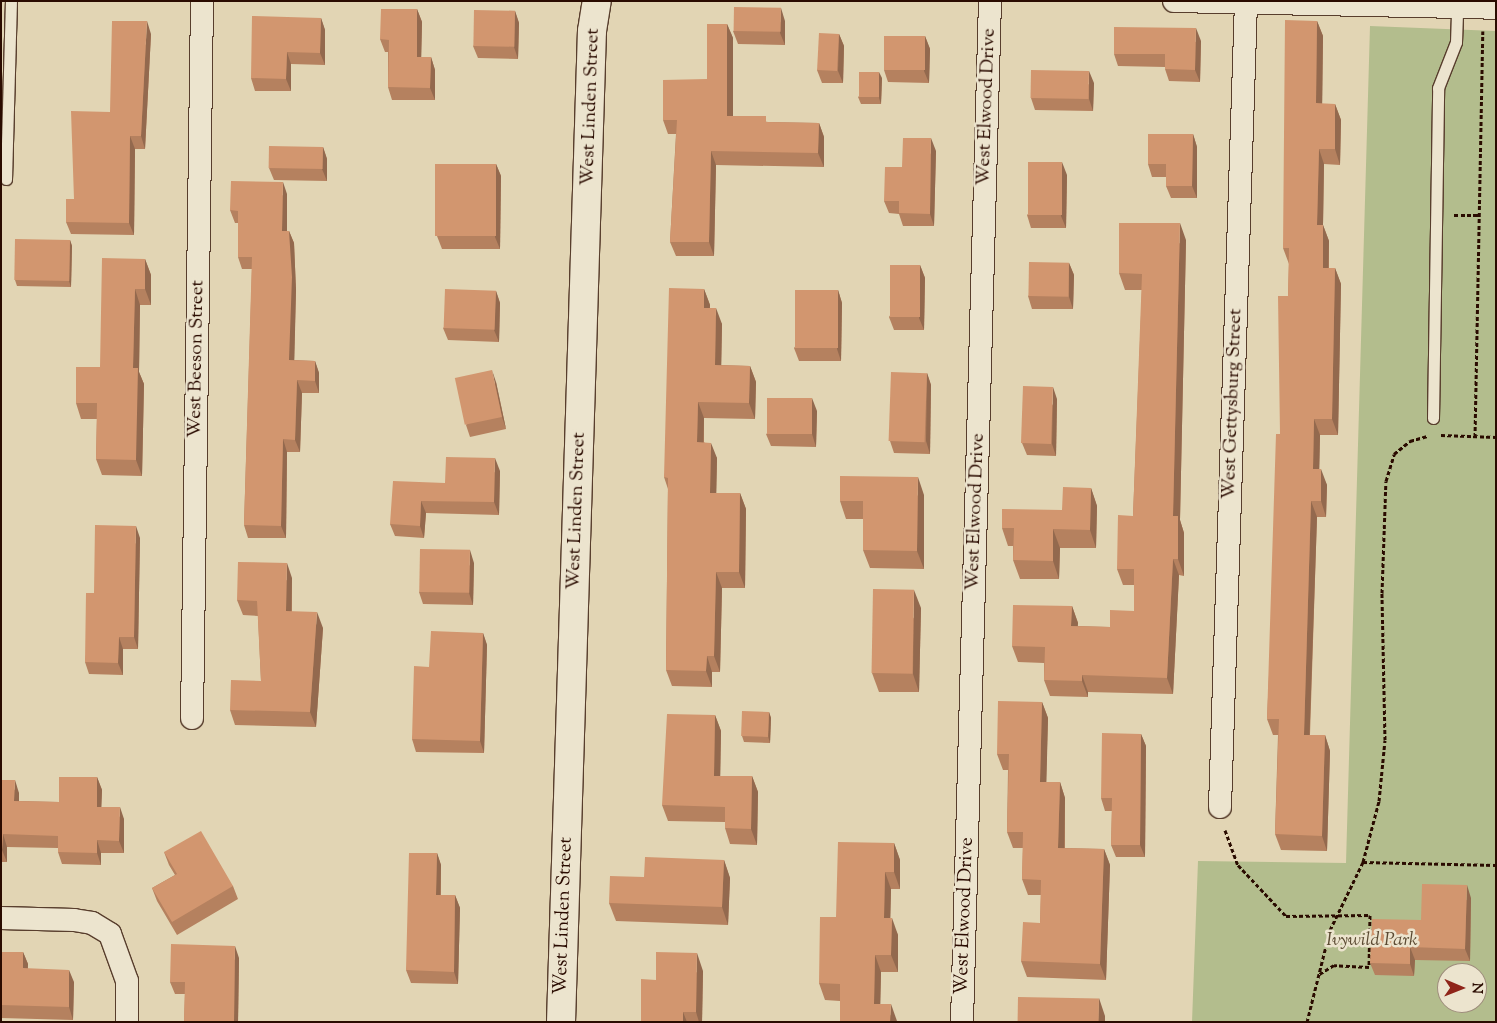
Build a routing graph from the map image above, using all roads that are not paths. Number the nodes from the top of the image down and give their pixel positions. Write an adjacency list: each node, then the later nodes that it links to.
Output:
1 (11, 1): 9 (lane)
2 (202, 1): 11 (street, West Beeson Street)
3 (597, 1): 15 (street, West Linden Street)
4 (990, 1): 16 (street, West Elwood Drive)
5 (1174, 1): 6 (street)
6 (1246, 2): 7 (street); 12 (street, West Gettysburg Street)
7 (1466, 6): 8 (street); 10 (lane)
8 (1496, 8)
9 (6, 179)
10 (1433, 418)
11 (192, 718)
12 (1220, 807)
13 (1, 918): 14 (street)
14 (127, 1022)
15 (561, 1022)
16 (962, 1022)

